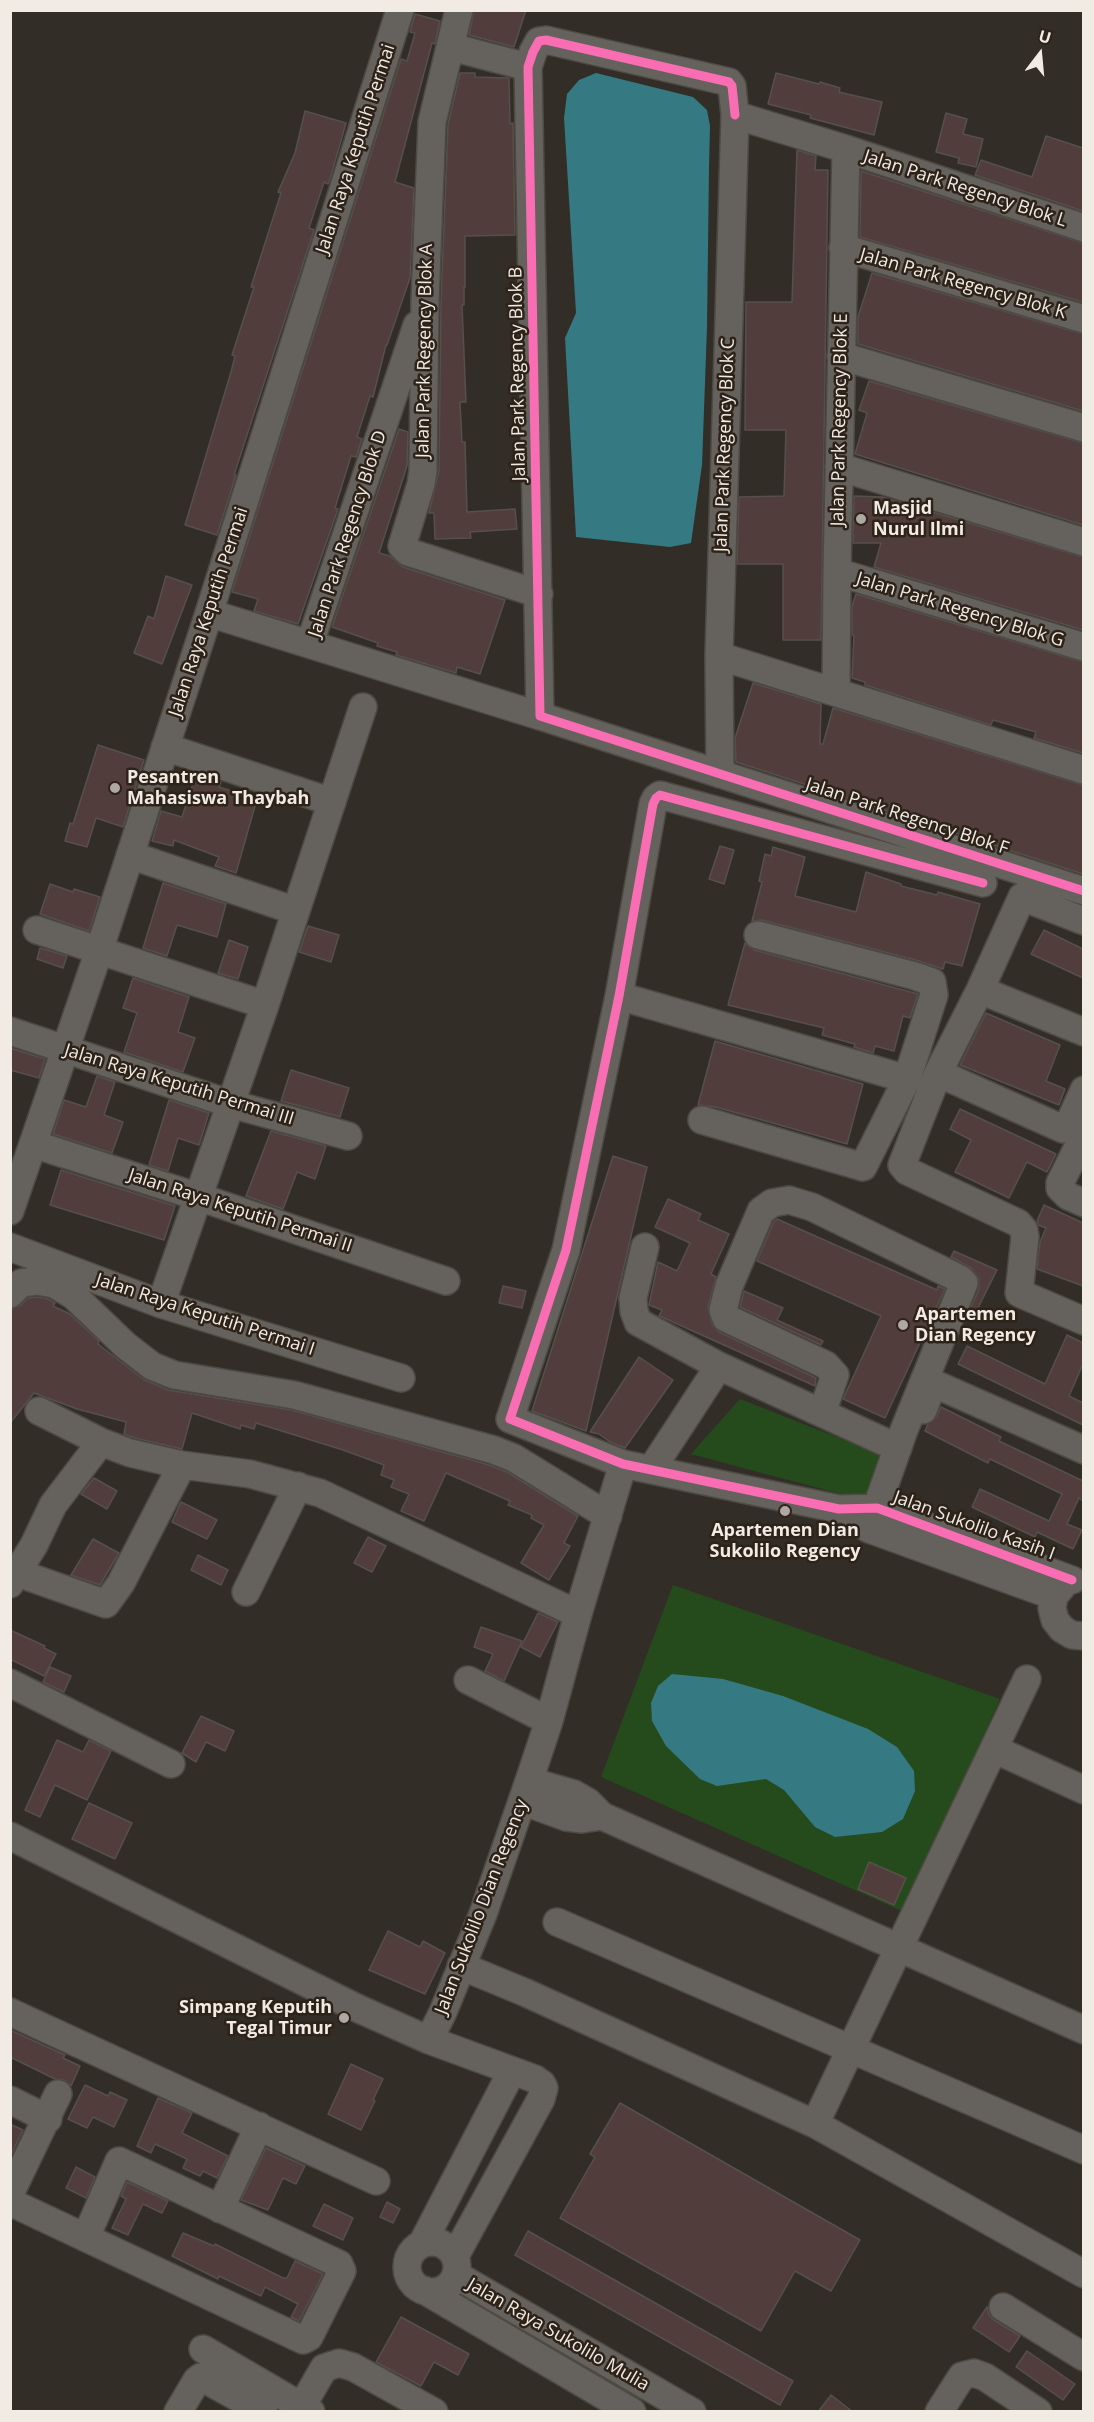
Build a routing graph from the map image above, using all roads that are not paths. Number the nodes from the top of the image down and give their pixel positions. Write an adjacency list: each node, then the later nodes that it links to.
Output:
1 (400, 10): 18 (street, Jalan Raya Keputih Permai)
2 (459, 10): 3 (street, Jalan Park Regency Blok A)
3 (451, 47): 4 (street); 10 (street, Jalan Park Regency Blok A)
4 (528, 67): 5 (street, Jalan Park Regency Blok B); 17 (street, Jalan Park Regency Blok B)
5 (731, 84): 6 (street, Jalan Park Regency Blok C)
6 (735, 115): 7 (street); 21 (street, Jalan Park Regency Blok C)
7 (846, 149): 8 (street, Jalan Park Regency Blok L); 9 (street, Jalan Park Regency Blok E)
8 (1083, 228)
9 (843, 248): 11 (street, Jalan Park Regency Blok K); 12 (street, Jalan Park Regency Blok E)
10 (425, 301): 17 (street, Jalan Park Regency Blok A); 19 (street, Jalan Park Regency Blok D)
11 (1083, 320)
12 (841, 356): 13 (street); 14 (street, Jalan Park Regency Blok E)
13 (1083, 428)
14 (839, 467): 15 (street); 16 (street, Jalan Park Regency Blok E)
15 (1083, 542)
16 (837, 572): 20 (street, Jalan Park Regency Blok G); 22 (street, Jalan Park Regency Blok E)
17 (539, 594): 24 (street, Jalan Park Regency Blok B)
18 (209, 613): 19 (street); 25 (street, Jalan Raya Keputih Permai)
19 (310, 643): 24 (street, Jalan Park Regency Blok D)
20 (1083, 648)
21 (719, 656): 22 (street); 27 (street, Jalan Park Regency Blok C)
22 (836, 692): 26 (street)
23 (363, 708): 28 (street)
24 (540, 716): 27 (street)
25 (165, 747): 28 (street); 29 (street, Jalan Raya Keputih Permai)
26 (1083, 770)
27 (720, 774): 31 (street, Jalan Park Regency Blok F)
28 (332, 802): 33 (street)
29 (130, 855): 33 (street); 37 (street, Jalan Raya Keputih Permai)
30 (983, 884): 39 (street)
31 (1026, 886): 32 (street, Jalan Park Regency Blok F); 34 (street); 38 (street)
32 (1083, 891)
33 (296, 911): 40 (street)
34 (1083, 921)
35 (37, 930): 37 (street)
36 (758, 935): 45 (street)
37 (99, 951): 40 (street); 43 (street, Jalan Raya Keputih Permai)
38 (980, 990): 42 (street); 44 (street)
39 (619, 996): 45 (street); 68 (street, Jalan Sukolilo Kasih I)
40 (265, 1005): 47 (street)
41 (10, 1031): 43 (street, Jalan Raya Keputih Permai III)
42 (1083, 1032)
43 (65, 1049): 47 (street, Jalan Raya Keputih Permai III); 51 (street, Jalan Raya Keputih Permai)
44 (938, 1072): 46 (street); 60 (street)
45 (907, 1079): 48 (street)
46 (1083, 1090)
47 (231, 1104): 50 (street, Jalan Raya Keputih Permai III); 52 (street)
48 (702, 1120)
49 (1083, 1135): 53 (street)
50 (348, 1136)
51 (33, 1144): 52 (street, Jalan Raya Keputih Permai II); 54 (street, Jalan Raya Keputih Permai)
52 (199, 1197): 57 (street, Jalan Raya Keputih Permai II); 59 (street)
53 (1076, 1199)
54 (10, 1211)
55 (645, 1246): 61 (street)
56 (10, 1248): 59 (street, Jalan Raya Keputih Permai I)
57 (446, 1281)
58 (10, 1294): 72 (street)
59 (161, 1304): 62 (street, Jalan Raya Keputih Permai I)
60 (1083, 1320)
61 (720, 1366): 64 (street); 70 (street)
62 (401, 1378)
63 (39, 1411): 66 (street)
64 (822, 1413): 65 (street); 65 (street)
65 (901, 1439): 67 (street); 73 (street)
66 (101, 1442): 69 (street); 74 (street)
67 (1083, 1450)
68 (623, 1464): 70 (street, Jalan Sukolilo Kasih I); 72 (street, Jalan Sukolilo Dian Regency)
69 (182, 1465): 71 (street); 74 (street)
70 (651, 1470): 73 (street, Jalan Sukolilo Kasih I)
71 (298, 1486): 76 (street); 77 (street)
72 (608, 1516): 77 (street, Jalan Sukolilo Dian Regency)
73 (873, 1518): 75 (street, Jalan Sukolilo Kasih I)
74 (14, 1579)
75 (1072, 1582): 78 (street)
76 (246, 1592)
77 (578, 1614): 82 (street, Jalan Sukolilo Dian Regency)
78 (1083, 1636)
79 (468, 1680): 82 (street)
80 (1027, 1680): 83 (street)
81 (10, 1683): 84 (street)
82 (549, 1720): 86 (street, Jalan Sukolilo Dian Regency)
83 (994, 1749): 85 (street); 89 (street)
84 (171, 1764)
85 (1083, 1790)
86 (525, 1791): 89 (street); 90 (street, Jalan Sukolilo Dian Regency)
87 (10, 1836): 93 (street)
88 (558, 1922): 94 (street)
89 (899, 1947): 92 (street); 94 (street)
90 (462, 1966): 93 (street, Jalan Sukolilo Dian Regency); 99 (street)
91 (10, 2012): 100 (street)
92 (1083, 2030)
93 (429, 2040): 95 (street)
94 (851, 2049): 99 (street); 101 (street)
95 (512, 2071): 107 (street); 108 (street)
96 (58, 2094): 98 (street)
97 (10, 2100): 98 (street)
98 (48, 2119): 103 (street)
99 (815, 2124): 109 (street)
100 (259, 2126): 102 (street); 105 (street)
101 (1083, 2150)
102 (376, 2181)
103 (10, 2194)
104 (10, 2202): 106 (street)
105 (220, 2209): 106 (street); 106 (street)
106 (86, 2237)
107 (422, 2244): 108 (street); 110 (street)
108 (456, 2266): 110 (street); 119 (street, Jalan Raya Sukolilo Mulia)
109 (1083, 2274)
110 (423, 2290): 118 (street, Jalan Raya Sukolilo Mulia)
111 (1003, 2307): 113 (street)
112 (203, 2349): 114 (street)
113 (1083, 2357)
114 (307, 2409): 117 (street)
115 (178, 2412): 116 (street)
116 (264, 2412)
117 (434, 2412)
118 (632, 2412)
119 (692, 2412)
120 (939, 2412): 121 (street)
121 (1038, 2412)

